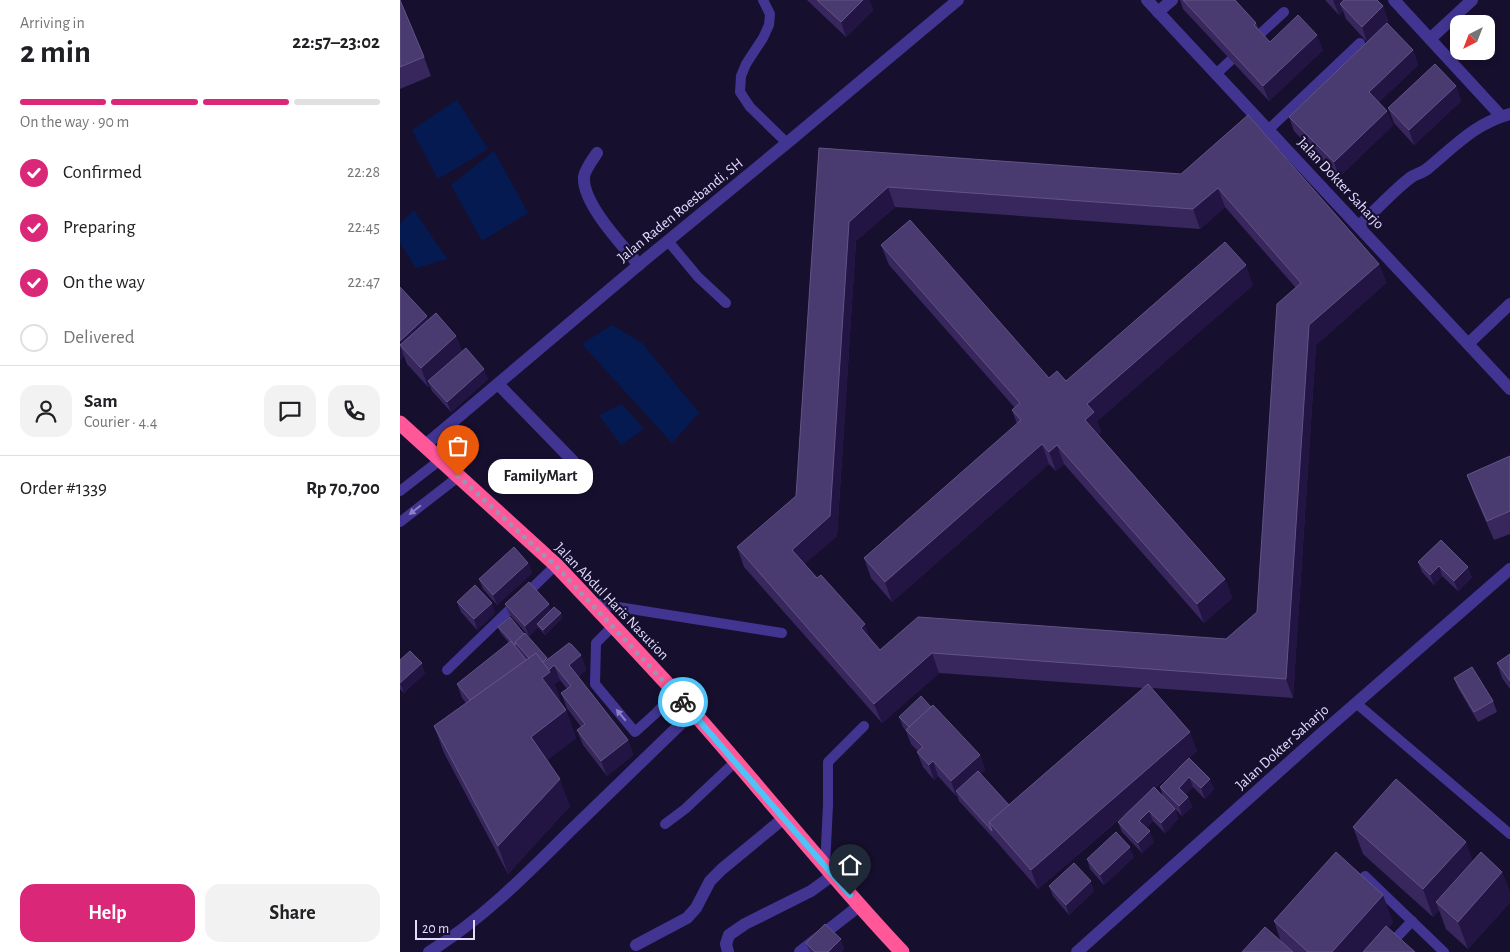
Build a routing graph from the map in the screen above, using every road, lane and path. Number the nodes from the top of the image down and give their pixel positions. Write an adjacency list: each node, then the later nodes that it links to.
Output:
1 (763, 0): 16 (lane)
2 (958, 0): 16 (street, Jalan Raden Roesbandi, SH)
3 (1146, 0): 7 (street, Jalan Dokter Saharjo)
4 (1172, 0): 7 (street)
5 (1394, 0): 10 (street)
6 (1472, 0): 10 (street)
7 (1158, 12): 13 (street, Jalan Dokter Saharjo)
8 (1284, 12): 9 (lane)
9 (1259, 35)
10 (1430, 39): 14 (street)
11 (1360, 43): 15 (lane)
12 (1231, 60): 13 (lane)
13 (1216, 74): 15 (street, Jalan Dokter Saharjo)
14 (1506, 115): 18 (street)
15 (1268, 130): 18 (street, Jalan Dokter Saharjo)
16 (787, 143): 19 (street, Jalan Raden Roesbandi, SH)
17 (597, 153): 20 (street)
18 (1359, 226): 23 (street, Jalan Dokter Saharjo)
19 (668, 241): 20 (street, Jalan Raden Roesbandi, SH); 21 (lane)
20 (639, 265): 24 (street, Jalan Raden Roesbandi, SH)
21 (726, 303)
22 (1510, 304): 23 (street)
23 (1469, 343): 25 (street, Jalan Dokter Saharjo)
24 (498, 384): 27 (street, Jalan Raden Roesbandi, SH); 29 (street)
25 (1510, 389)
26 (400, 423): 27 (highway, Jalan Abdul Haris Nasution)
27 (424, 446): 28 (highway, Jalan Abdul Haris Nasution)
28 (440, 460): 30 (highway, Jalan Abdul Haris Nasution); 31 (lane)
29 (573, 461)
30 (458, 476): 32 (lane, one-way to 32); 33 (highway, Jalan Abdul Haris Nasution)
31 (400, 491)
32 (400, 522)
33 (556, 566): 35 (highway, Jalan Abdul Haris Nasution); 38 (lane)
34 (1510, 569): 40 (street, Jalan Dokter Saharjo)
35 (591, 603): 36 (highway, Jalan Abdul Haris Nasution); 37 (lane)
36 (613, 626): 39 (highway, Jalan Abdul Haris Nasution); 39 (lane, one-way to 36)
37 (782, 633)
38 (447, 670)
39 (675, 693): 41 (highway, Jalan Abdul Haris Nasution)
40 (1356, 703): 46 (lane); 56 (street, Jalan Dokter Saharjo)
41 (693, 712): 43 (highway, Jalan Abdul Haris Nasution); 52 (street)
42 (864, 726): 47 (lane)
43 (735, 762): 44 (highway, Jalan Abdul Haris Nasution); 45 (lane)
44 (784, 818): 47 (highway, Jalan Abdul Haris Nasution); 51 (street)
45 (665, 824)
46 (1510, 834)
47 (829, 870): 49 (highway, Jalan Abdul Haris Nasution); 53 (street)
48 (1365, 876): 50 (lane)
49 (859, 906): 54 (street); 55 (highway, Jalan Abdul Haris Nasution)
50 (1412, 921): 57 (lane); 58 (lane)
51 (636, 945)
52 (429, 952)
53 (728, 952)
54 (800, 952)
55 (902, 952)
56 (1077, 952)
57 (1383, 952)
58 (1444, 952)

